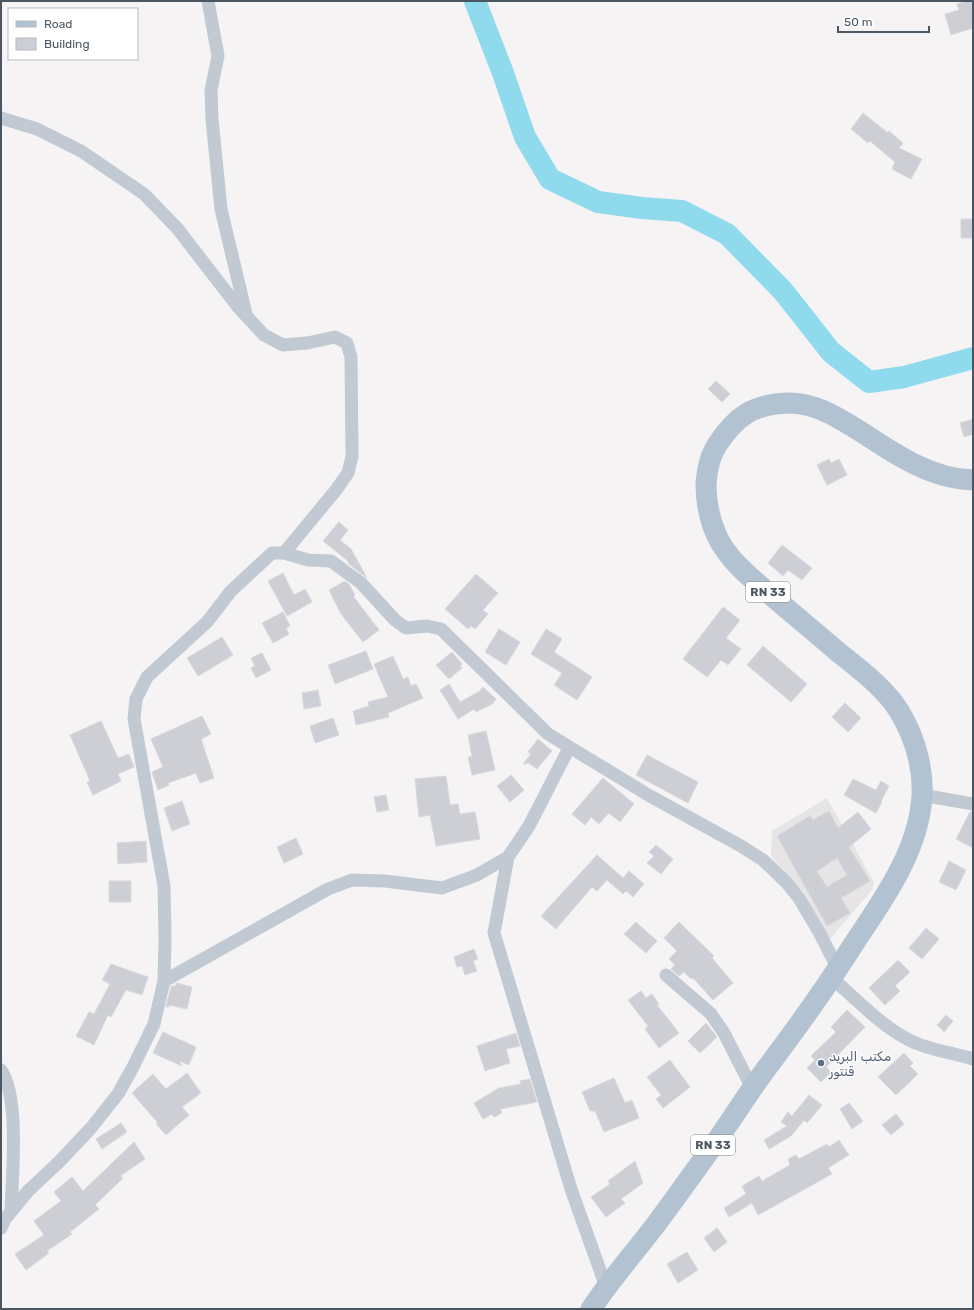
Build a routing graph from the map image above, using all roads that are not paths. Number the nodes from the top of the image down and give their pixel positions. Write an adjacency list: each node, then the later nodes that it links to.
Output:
1 (208, 1): 3 (street)
2 (1, 118): 3 (street)
3 (246, 316): 5 (street)
4 (973, 480): 7 (main road, RN 33)
5 (284, 553): 6 (street); 12 (street)
6 (569, 748): 9 (street); 10 (street)
7 (922, 795): 8 (street); 10 (main road, RN 33)
8 (973, 804)
9 (508, 857): 12 (street); 18 (street)
10 (835, 974): 13 (street); 15 (main road, RN 33)
11 (666, 975): 15 (street)
12 (164, 981): 16 (street)
13 (973, 1059)
14 (1, 1070): 16 (street)
15 (752, 1088): 18 (main road, RN 33)
16 (11, 1212): 17 (street)
17 (1, 1228)
18 (606, 1287): 19 (main road, RN 33)
19 (591, 1309)

